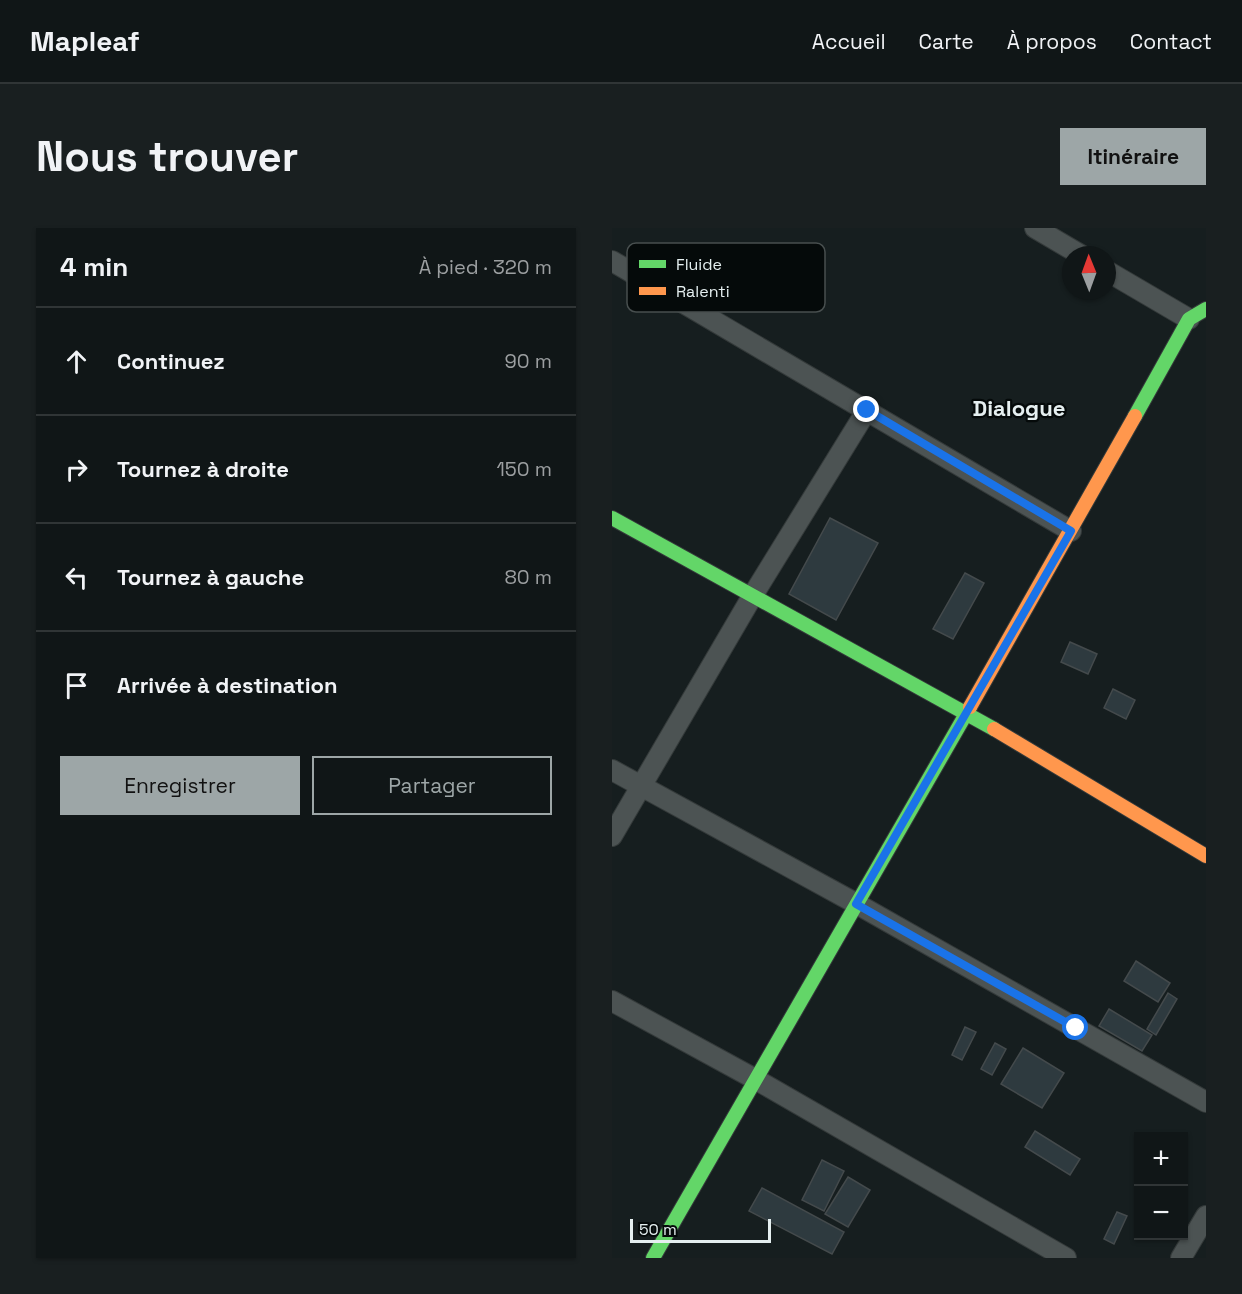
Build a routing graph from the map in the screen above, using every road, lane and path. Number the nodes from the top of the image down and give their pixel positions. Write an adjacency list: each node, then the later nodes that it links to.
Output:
1 (1035, 228): 2 (street)
2 (1066, 246)
3 (612, 261): 4 (street)
4 (627, 270)
5 (1116, 276): 8 (street)
6 (1206, 309): 8 (street)
7 (699, 312): 9 (street)
8 (1189, 319): 11 (street)
9 (867, 410): 11 (street); 12 (street)
10 (612, 518): 12 (street)
11 (1071, 531): 13 (street)
12 (753, 595): 13 (street); 15 (street)
13 (966, 713): 17 (street); 18 (street)
14 (612, 770): 15 (street)
15 (640, 787): 16 (street); 18 (street)
16 (612, 836)
17 (1206, 856)
18 (856, 904): 20 (street); 21 (street)
19 (612, 1001): 20 (street)
20 (755, 1079): 23 (street); 24 (street)
21 (1206, 1102)
22 (1206, 1216): 25 (street)
23 (653, 1258)
24 (1066, 1258)
25 (1181, 1258)

